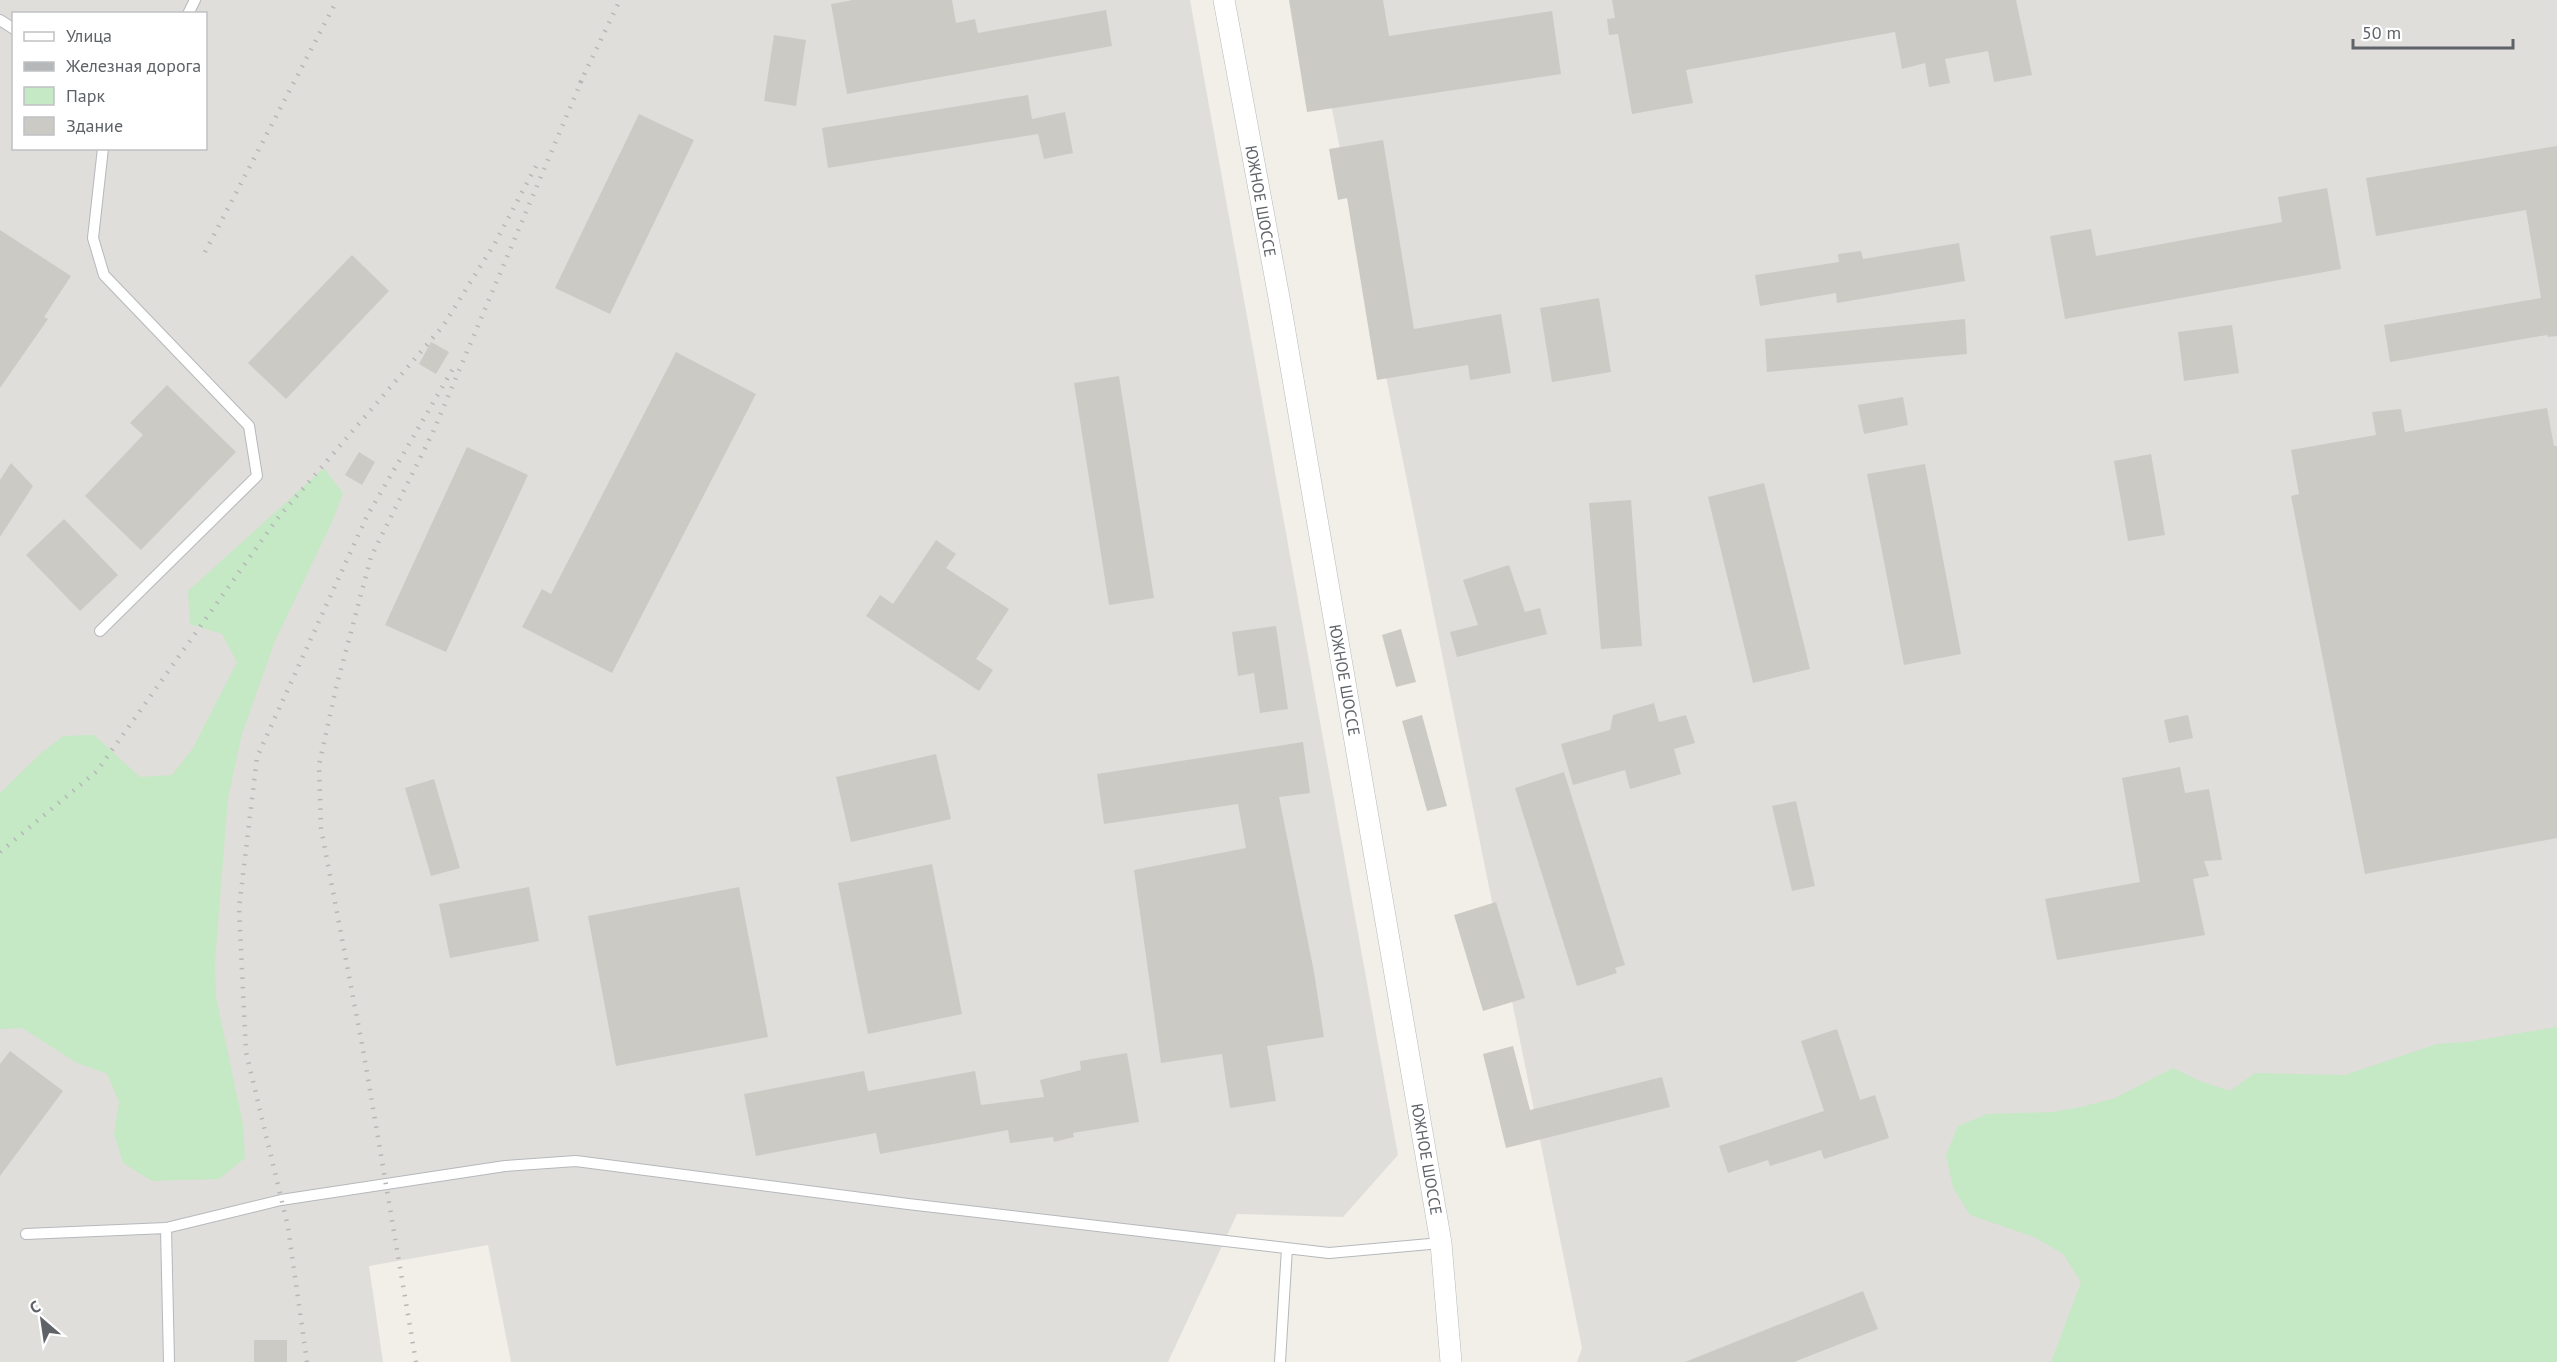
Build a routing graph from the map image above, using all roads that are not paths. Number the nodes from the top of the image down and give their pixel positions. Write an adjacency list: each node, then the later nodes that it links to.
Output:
1 (1224, 0): 6 (street, ЮЖНОЕ ШОССЕ)
2 (104, 150): 3 (lane)
3 (100, 631)
4 (166, 1228): 5 (lane); 7 (lane); 8 (lane)
5 (26, 1234)
6 (1442, 1243): 7 (lane); 10 (street, ЮЖНОЕ ШОССЕ)
7 (1287, 1248): 9 (lane)
8 (170, 1362)
9 (1280, 1362)
10 (1451, 1362)

